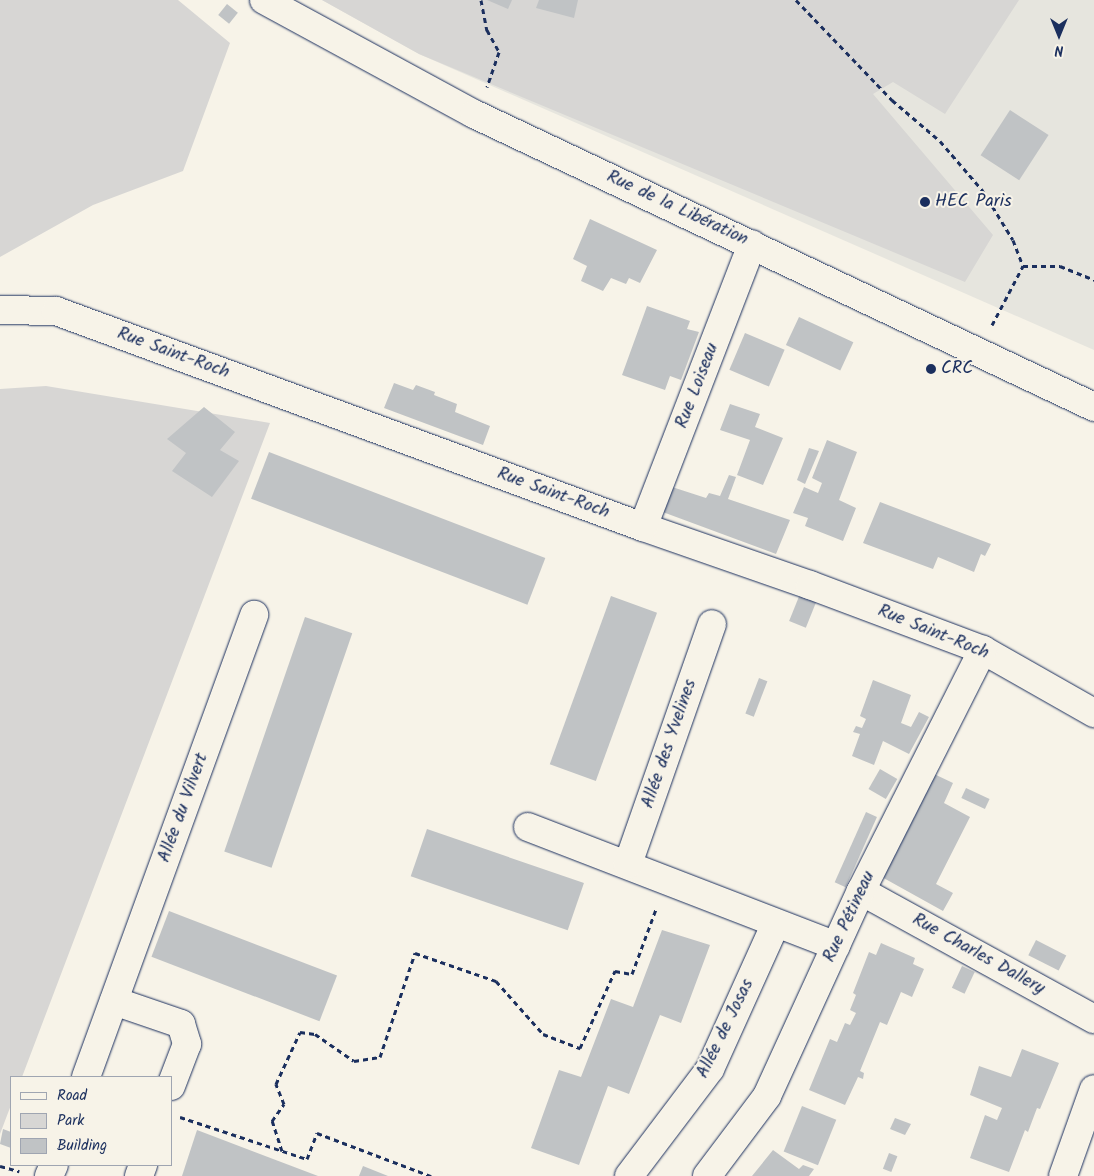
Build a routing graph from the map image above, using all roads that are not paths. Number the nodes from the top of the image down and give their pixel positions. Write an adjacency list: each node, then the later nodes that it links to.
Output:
1 (264, 0): 2 (street, Rue de la Libération)
2 (752, 244): 4 (street, Rue de la Libération); 5 (street, Rue Loiseau)
3 (0, 310): 5 (street, Rue Saint-Roch)
4 (1094, 408)
5 (643, 527): 8 (street, Rue Saint-Roch)
6 (254, 615): 15 (street, Allée du Vilvert)
7 (712, 624): 11 (street, Allée des Yvelines)
8 (983, 650): 9 (street, Rue Saint-Roch); 12 (street, Rue Pétineau)
9 (1094, 713)
10 (528, 827): 11 (street)
11 (628, 864): 13 (street)
12 (861, 891): 14 (street, Rue Pétineau); 16 (street, Rue Charles Dallery)
13 (776, 923): 14 (street); 20 (street, Allée de Josas)
14 (836, 946): 21 (street, Rue Pétineau)
15 (114, 1001): 17 (street, Allée du Vilvert); 18 (street)
16 (1094, 1019)
17 (86, 1076)
18 (172, 1083)
19 (1094, 1088): 22 (street)
20 (629, 1176)
21 (708, 1176)
22 (1063, 1176)

